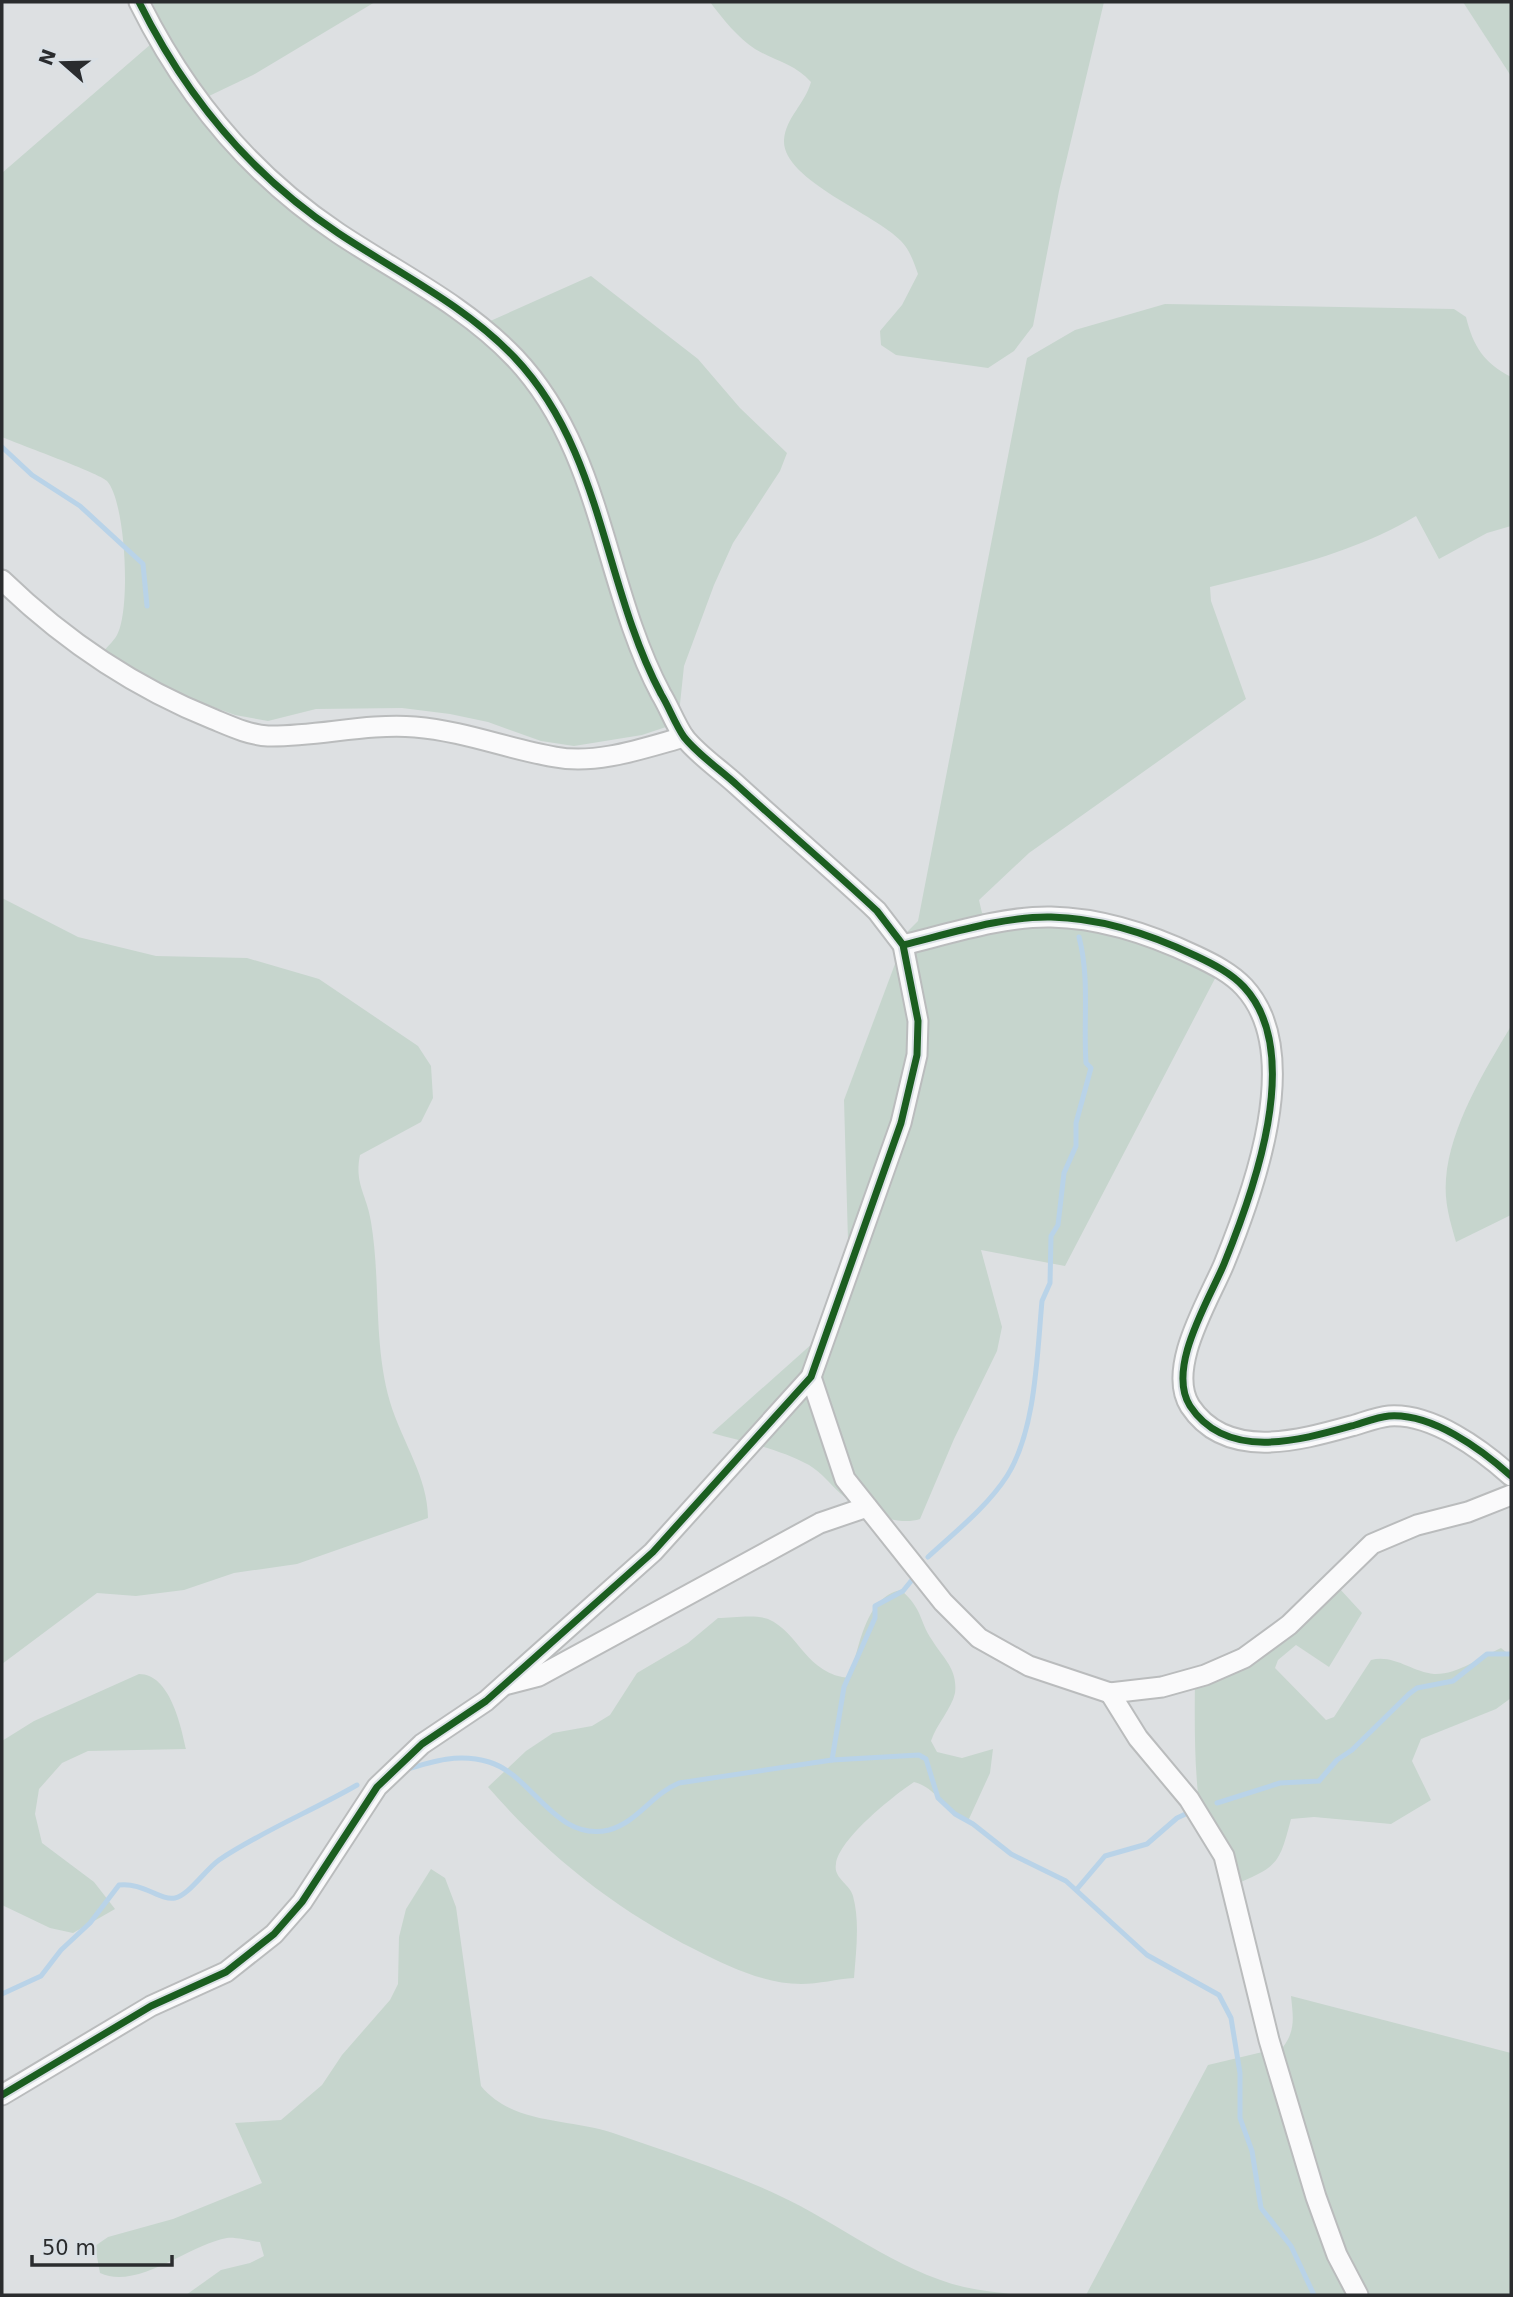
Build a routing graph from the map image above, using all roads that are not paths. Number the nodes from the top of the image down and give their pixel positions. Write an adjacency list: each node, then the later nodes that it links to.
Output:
1 (139, 2): 3 (street)
2 (2, 580): 3 (street)
3 (684, 737): 4 (street)
4 (903, 944): 5 (street); 6 (street)
5 (811, 1377): 8 (street); 9 (street)
6 (1511, 1476)
7 (1511, 1495): 10 (street)
8 (867, 1507): 9 (street); 10 (street)
9 (504, 1685): 11 (street)
10 (1110, 1693): 12 (street)
11 (2, 2095)
12 (1358, 2295)

